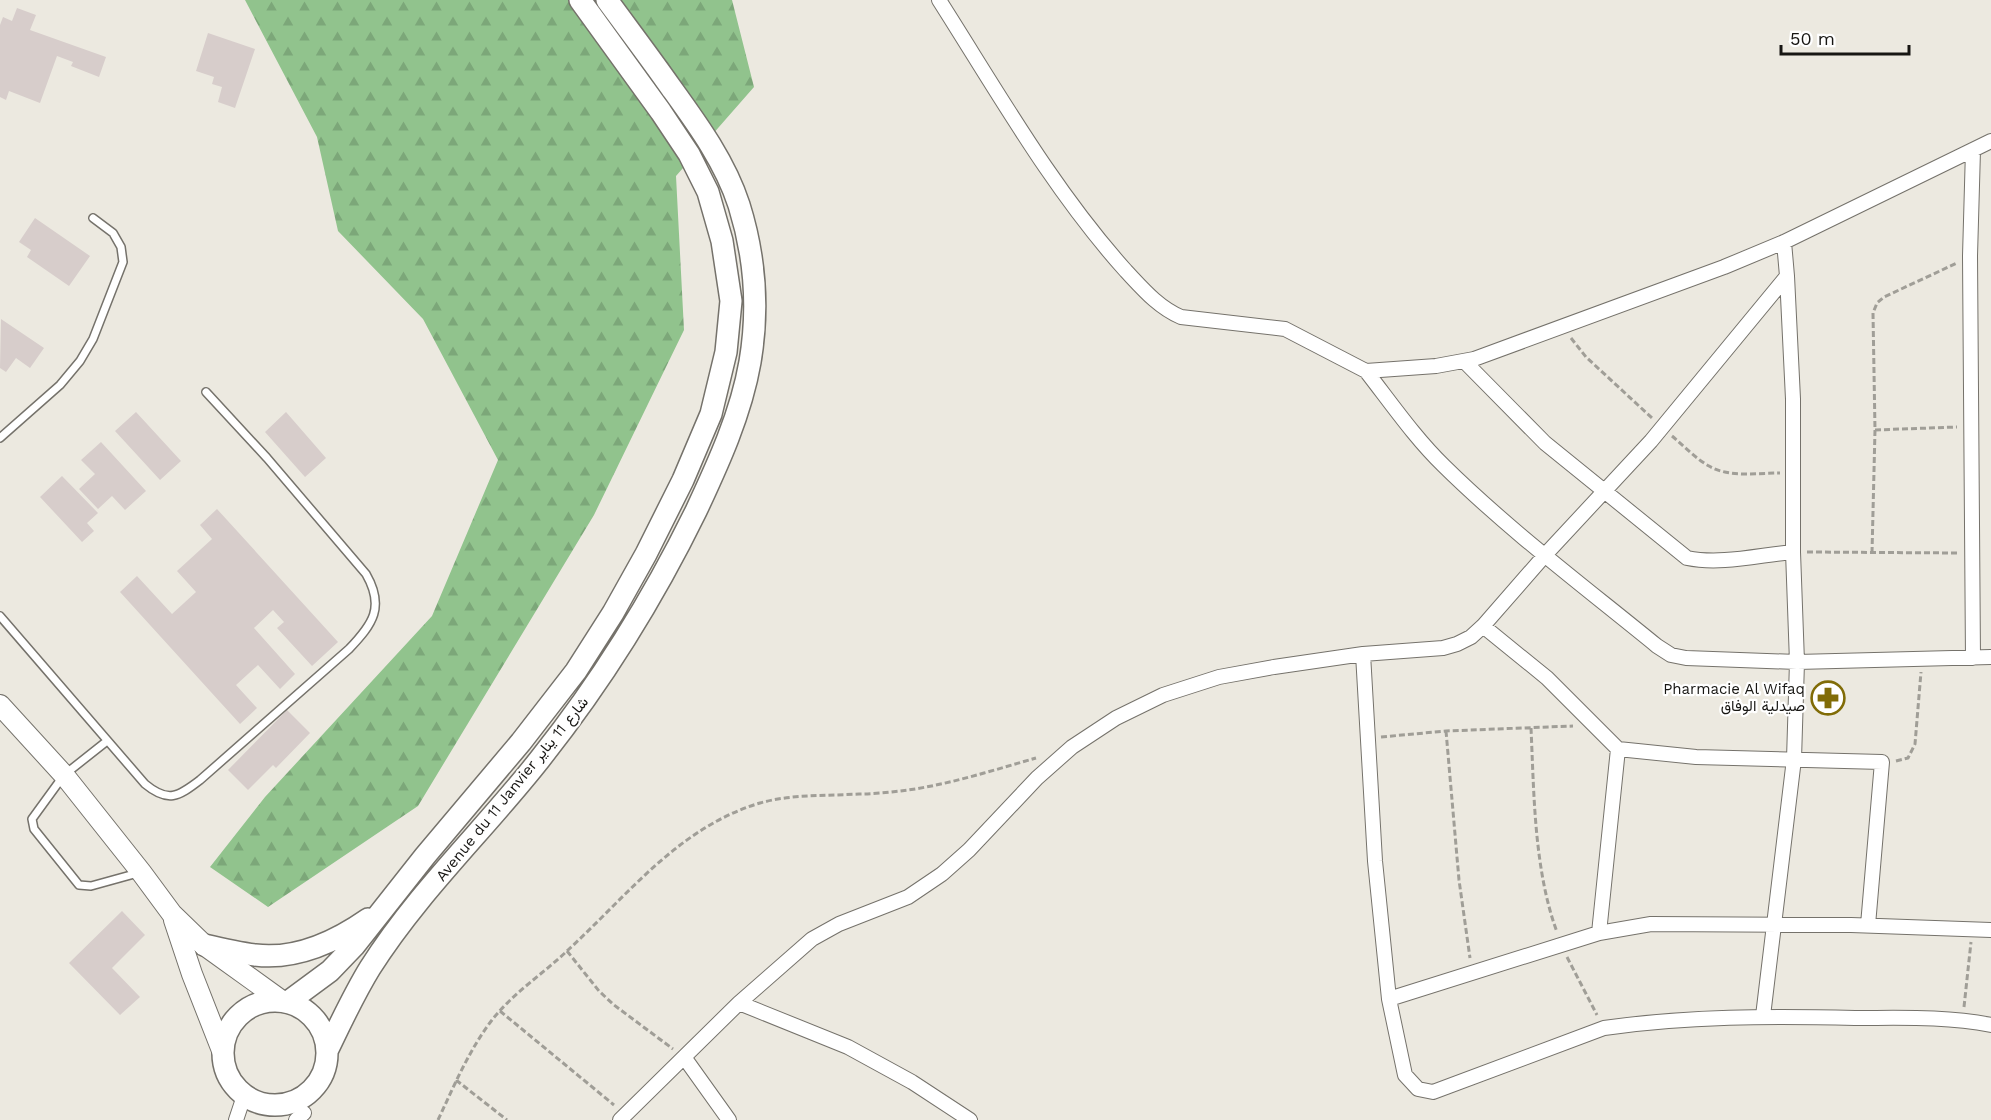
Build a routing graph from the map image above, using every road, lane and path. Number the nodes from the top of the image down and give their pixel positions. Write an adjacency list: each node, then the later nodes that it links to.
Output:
1 (580, 0): 43 (main road, Avenue du 11 Janvier شارع 11 يناير)
2 (608, 0): 62 (main road, Avenue du 11 Janvier شارع 11 يناير)
3 (939, 0): 12 (street)
4 (1991, 141): 5 (street)
5 (1972, 150): 7 (street); 8 (street)
6 (93, 218): 17 (lane)
7 (1784, 242): 9 (street); 10 (street)
8 (1970, 256): 14 (street); 16 (path)
9 (1787, 276): 15 (street); 18 (street)
10 (1563, 327): 11 (street); 15 (path)
11 (1464, 361): 12 (street); 19 (street)
12 (1366, 371): 23 (street)
13 (206, 392): 36 (lane)
14 (1971, 426): 16 (path); 22 (street)
15 (1662, 427): 18 (path); 19 (street)
16 (1875, 430): 21 (path)
17 (0, 438)
18 (1793, 473): 20 (street)
19 (1605, 490): 20 (street); 23 (street)
20 (1793, 552): 21 (path); 30 (street)
21 (1872, 553): 22 (path)
22 (1971, 553): 28 (street)
23 (1545, 555): 25 (street); 30 (street)
24 (0, 616): 36 (lane)
25 (1483, 626): 26 (street); 32 (street)
26 (1362, 654): 35 (street); 56 (street)
27 (1991, 657): 28 (street)
28 (1973, 658): 29 (street)
29 (1922, 659): 30 (street); 40 (path)
30 (1797, 662): 39 (street)
31 (0, 705): 41 (street)
32 (1595, 725): 33 (path); 37 (street)
33 (1531, 728): 34 (path); 50 (path)
34 (1446, 731): 35 (path); 53 (path)
35 (1368, 738): 54 (street)
36 (107, 741): 41 (lane)
37 (1618, 749): 39 (street); 49 (street)
38 (1039, 757): 52 (path)
39 (1794, 759): 40 (street); 46 (street)
40 (1882, 762): 45 (street)
41 (64, 776): 42 (street); 42 (lane)
42 (141, 872): 44 (street)
43 (388, 904): 51 (main road); 55 (main road, Avenue du 11 Janvier شارع 11 يناير)
44 (172, 914): 51 (street); 63 (street)
45 (1868, 925): 46 (street); 47 (street)
46 (1773, 926): 49 (street); 58 (street)
47 (1972, 928): 48 (street); 59 (path)
48 (1991, 930)
49 (1599, 933): 50 (street)
50 (1562, 944): 53 (street); 61 (path)
51 (204, 945): 55 (street)
52 (567, 951): 57 (path); 64 (path)
53 (1471, 972): 54 (street)
54 (1389, 999): 61 (street)
55 (285, 1002): 62 (main road); 63 (main road)
56 (739, 1003): 64 (street); 75 (street)
57 (500, 1011): 65 (path); 68 (path)
58 (1763, 1016): 59 (street); 61 (street)
59 (1964, 1020): 60 (street)
60 (1991, 1025)
61 (1604, 1028)
62 (328, 1049): 66 (main road)
63 (223, 1053): 67 (main road)
64 (684, 1057): 68 (street); 74 (street)
65 (456, 1080): 72 (path); 73 (path)
66 (311, 1092): 67 (main road); 69 (main road)
67 (246, 1097): 70 (street); 71 (main road)
68 (623, 1117)
69 (301, 1118)
70 (236, 1120)
71 (256, 1120)
72 (438, 1120)
73 (507, 1120)
74 (729, 1120)
75 (970, 1120)

